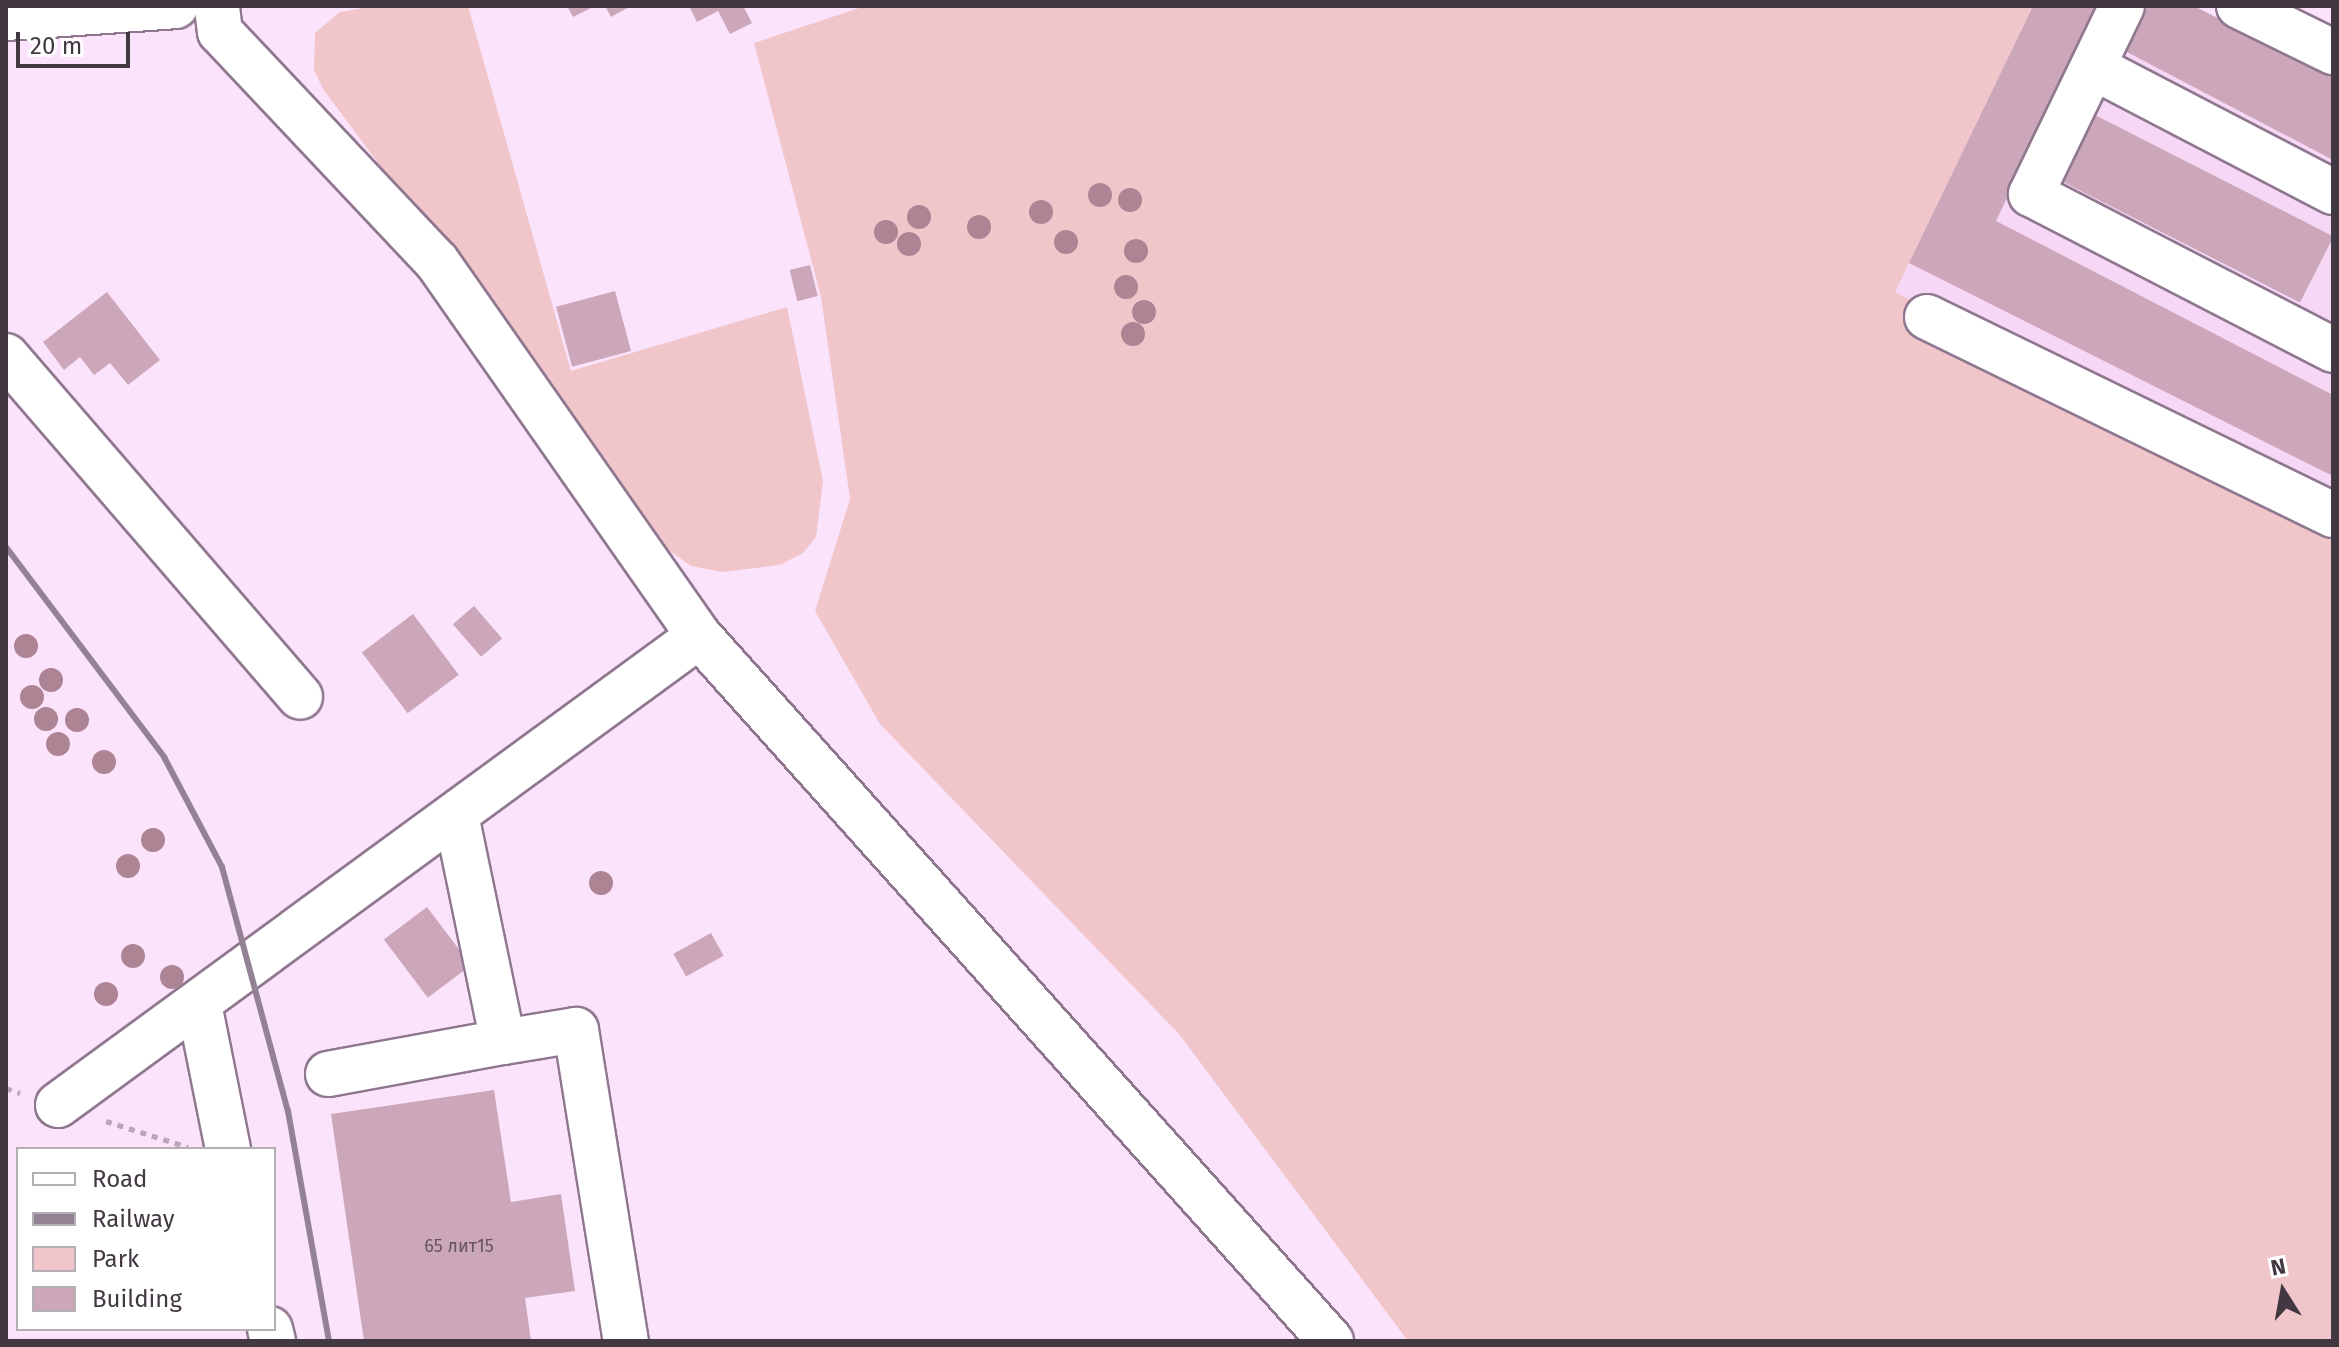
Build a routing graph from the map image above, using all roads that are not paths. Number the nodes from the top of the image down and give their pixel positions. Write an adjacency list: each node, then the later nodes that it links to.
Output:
1 (176, 6): 5 (main road)
2 (217, 6): 14 (main road)
3 (2122, 6): 8 (main road)
4 (2239, 6): 7 (main road)
5 (94, 10): 6 (main road)
6 (6, 18)
7 (2333, 52)
8 (2093, 67): 9 (main road); 11 (main road)
9 (2333, 192)
10 (1927, 317): 13 (main road)
11 (2333, 350)
12 (6, 356): 15 (main road)
13 (2333, 515)
14 (699, 636): 16 (main road); 23 (main road)
15 (300, 697)
16 (456, 816): 17 (main road); 18 (main road)
17 (199, 1004): 20 (main road); 21 (main road)
18 (503, 1042): 19 (main road); 22 (main road)
19 (328, 1074)
20 (58, 1105)
21 (228, 1147)
22 (626, 1341)
23 (1331, 1341)

